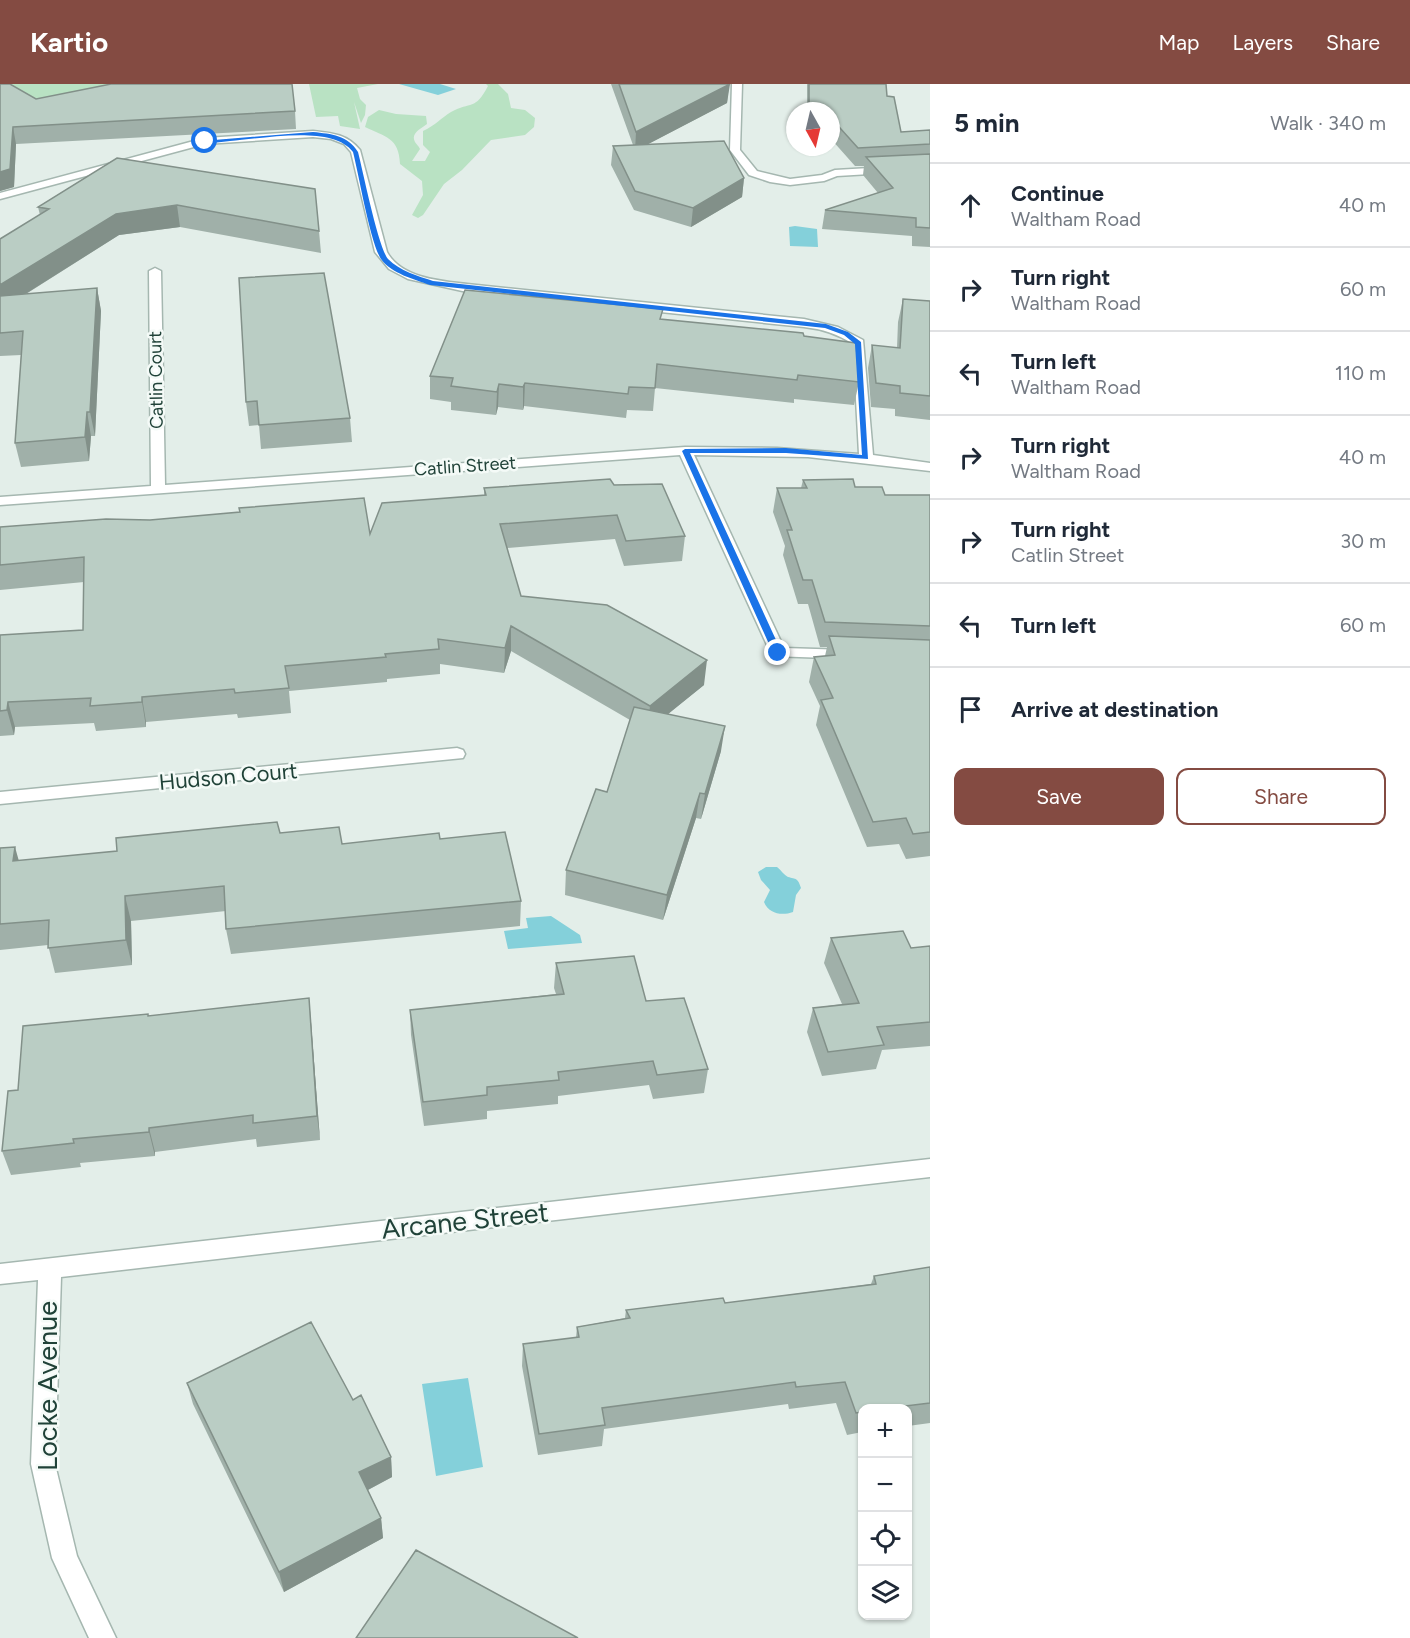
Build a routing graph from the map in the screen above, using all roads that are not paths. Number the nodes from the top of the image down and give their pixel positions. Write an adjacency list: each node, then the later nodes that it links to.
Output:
1 (737, 84): 2 (street)
2 (894, 170)
3 (0, 196): 6 (street)
4 (155, 271): 8 (street, Catlin Court)
5 (685, 451): 6 (street, Catlin Street); 8 (street, Catlin Street); 10 (street)
6 (866, 458): 7 (street, Catlin Street)
7 (930, 467)
8 (158, 489): 9 (street, Catlin Street)
9 (0, 501)
10 (860, 656)
11 (457, 754): 12 (street, Hudson Court)
12 (0, 798)
13 (930, 1168): 14 (street, Arcane Street)
14 (50, 1268): 15 (street, Arcane Street); 16 (street, Locke Avenue)
15 (0, 1274)
16 (103, 1638)

